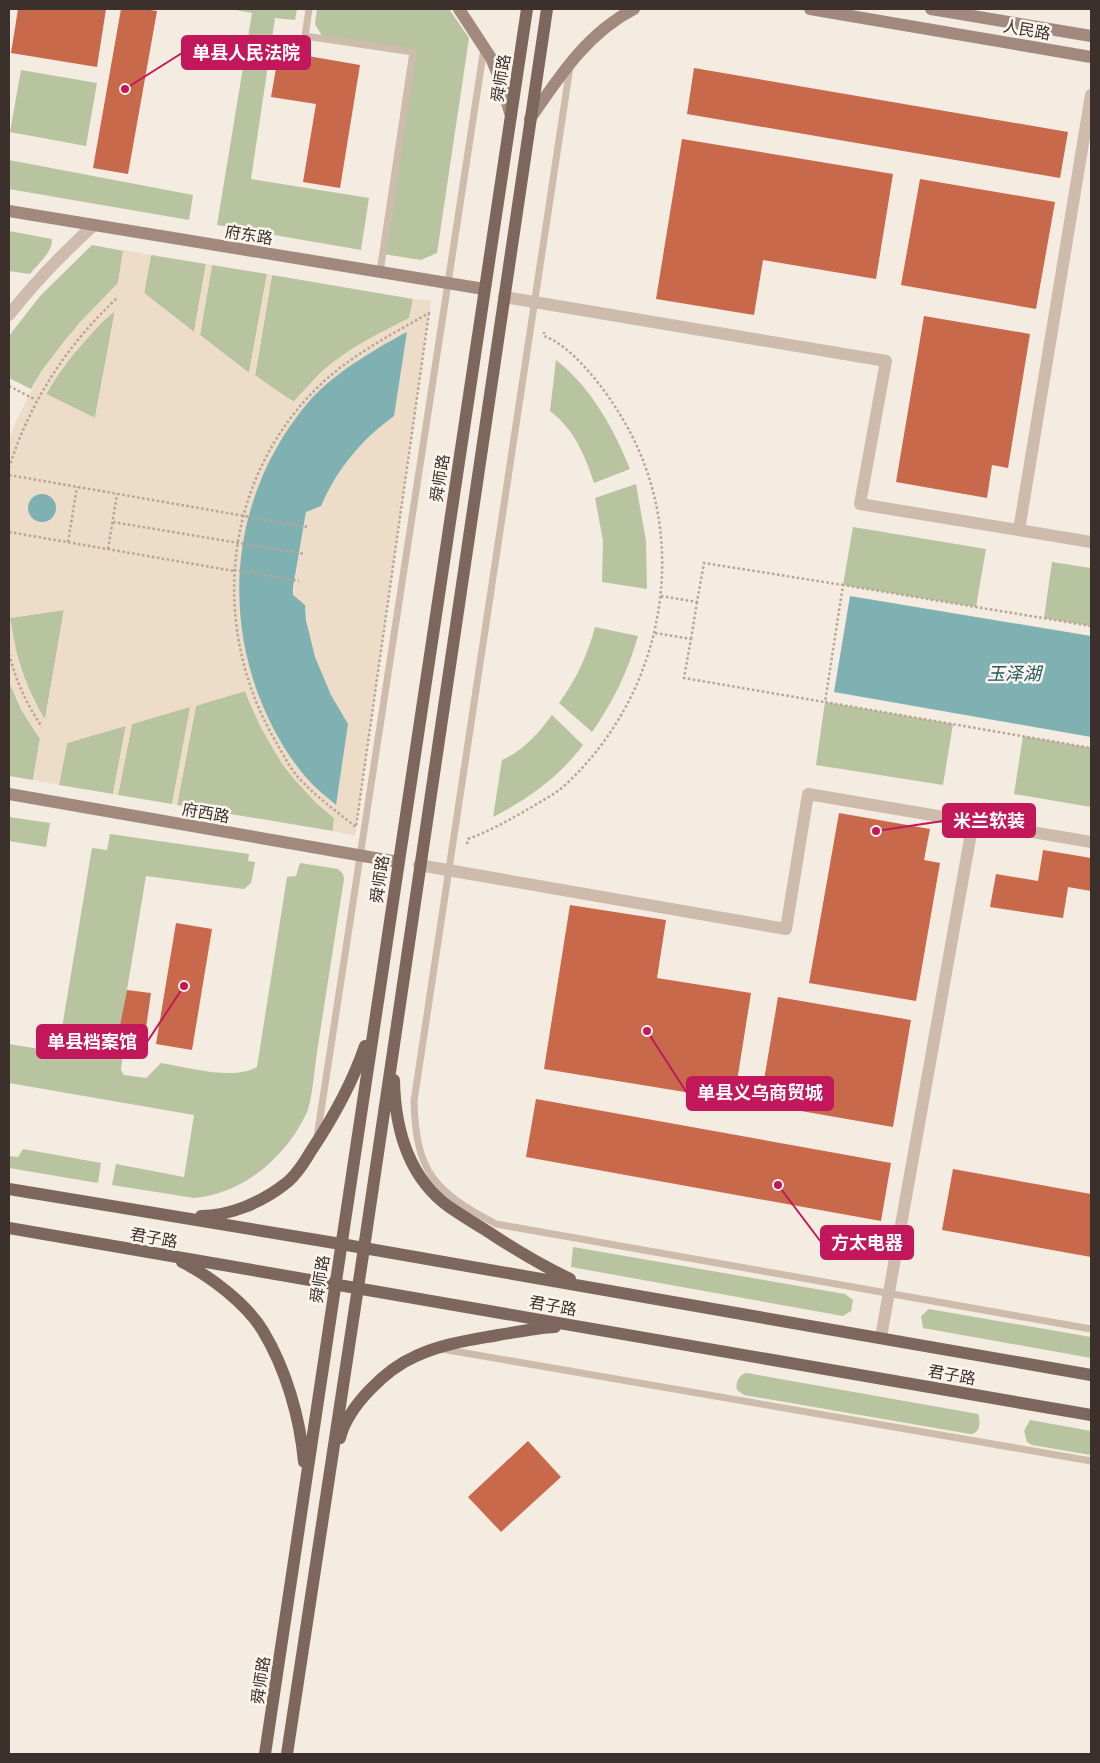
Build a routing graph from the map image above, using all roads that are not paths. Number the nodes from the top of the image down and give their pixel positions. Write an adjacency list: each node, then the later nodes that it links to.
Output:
1 (309, 9): 17 (lane)
2 (459, 9): 9 (street)
3 (528, 9): 13 (main road, 舜师路)
4 (547, 9): 14 (main road)
5 (634, 9): 11 (street)
6 (810, 9): 10 (street, 人民路)
7 (931, 9): 8 (street, 人民路)
8 (1091, 36)
9 (484, 47): 13 (street); 18 (lane)
10 (1091, 57)
11 (571, 62): 14 (street); 32 (lane)
12 (1091, 95): 22 (street)
13 (511, 116): 19 (main road, 舜师路)
14 (530, 120): 20 (main road)
15 (9, 211): 16 (street, 府东路)
16 (94, 225): 17 (street, 府东路); 21 (street)
17 (380, 272): 18 (street, 府东路)
18 (448, 284): 19 (street, 府东路); 31 (lane)
19 (484, 290): 27 (main road, 舜师路)
20 (504, 297): 22 (street); 28 (main road)
21 (9, 316)
22 (1019, 530): 23 (street)
23 (1091, 542)
24 (9, 794): 27 (street, 府西路)
25 (973, 822): 26 (street); 28 (street); 42 (street)
26 (1091, 842)
27 (398, 862): 29 (main road, 舜师路)
28 (419, 865): 30 (main road)
29 (374, 1020): 31 (main road); 36 (main road, 舜师路)
30 (392, 1051): 32 (main road); 37 (main road)
31 (316, 1144): 34 (main road)
32 (433, 1186): 40 (main road); 42 (lane)
33 (9, 1189): 34 (main road, 君子路)
34 (171, 1216): 36 (main road, 君子路)
35 (9, 1228): 38 (main road, 君子路)
36 (341, 1244): 37 (main road, 君子路); 39 (main road, 舜师路)
37 (364, 1248): 40 (main road, 君子路); 41 (main road)
38 (169, 1256): 39 (main road, 君子路); 50 (main road)
39 (335, 1284): 41 (main road, 君子路); 50 (main road, 舜师路)
40 (584, 1286): 45 (main road, 君子路)
41 (358, 1288): 43 (main road, 君子路); 51 (main road)
42 (889, 1294): 44 (lane); 45 (street)
43 (576, 1326): 46 (main road); 48 (main road, 君子路)
44 (1091, 1329)
45 (882, 1337): 47 (main road, 君子路)
46 (437, 1348): 49 (lane); 51 (main road)
47 (1091, 1375)
48 (1091, 1415)
49 (1091, 1461)
50 (306, 1483): 52 (main road, 舜师路)
51 (328, 1484): 53 (main road)
52 (265, 1754)
53 (287, 1754)

